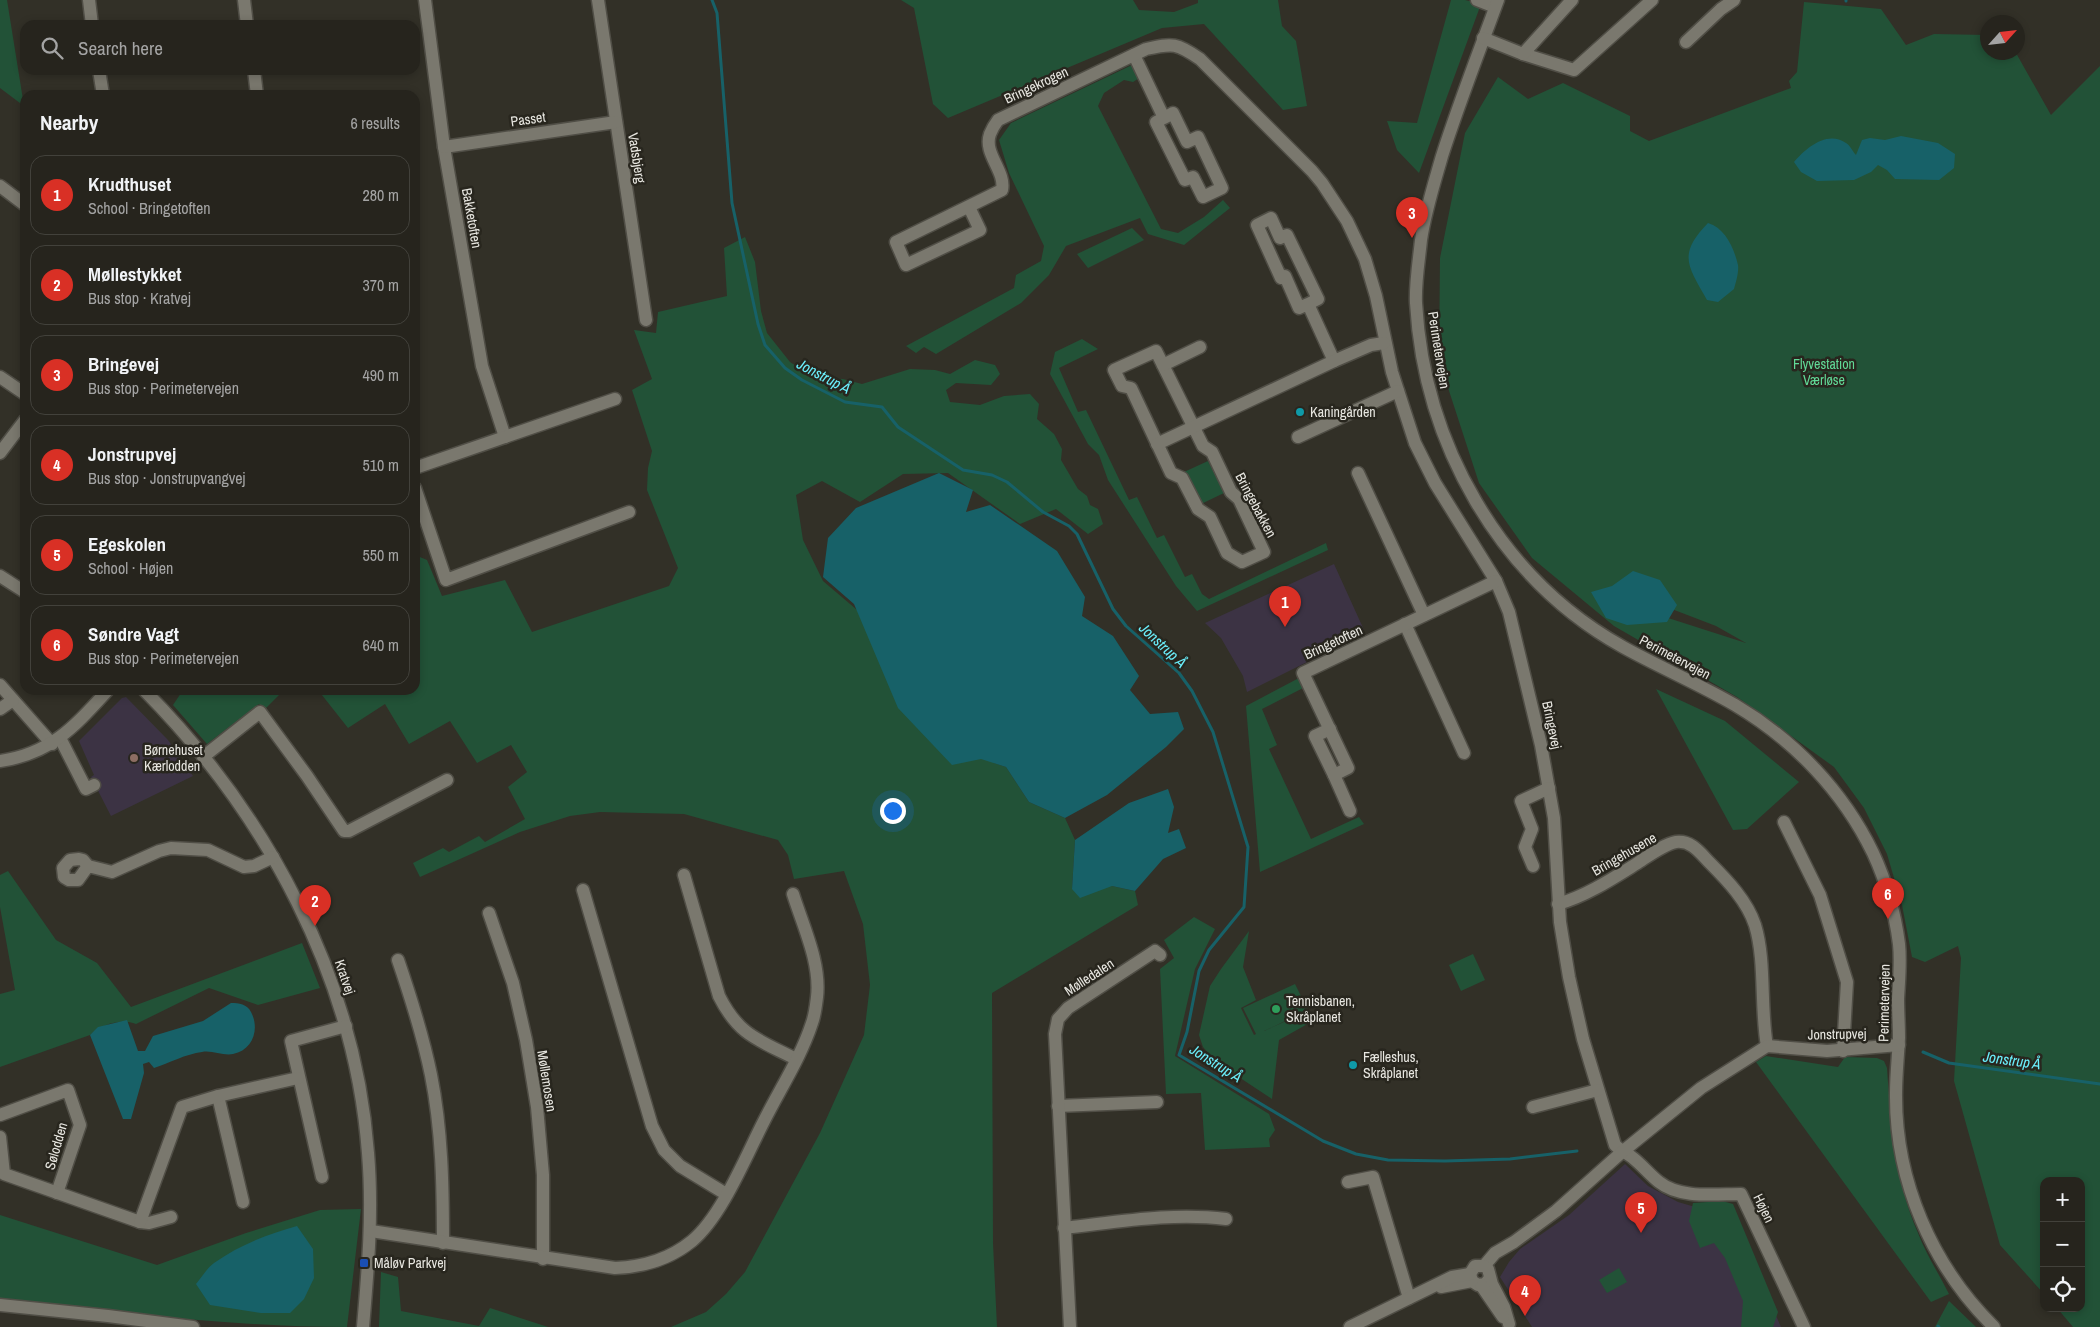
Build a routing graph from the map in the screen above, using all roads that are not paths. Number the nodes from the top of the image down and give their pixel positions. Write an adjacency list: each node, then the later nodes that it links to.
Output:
1 (89, 0): 10 (street)
2 (244, 0): 11 (street)
3 (425, 0): 23 (street, Bakketoften)
4 (598, 0): 22 (street, Vadsbjerg)
5 (1477, 0): 9 (street)
6 (1572, 0): 15 (street)
7 (1652, 0): 15 (street)
8 (1734, 0): 13 (street)
9 (1496, 4): 12 (street, Perimetervejen)
10 (91, 20)
11 (246, 20)
12 (1483, 38): 15 (street); 77 (street, Perimetervejen)
13 (1686, 42)
14 (1170, 44): 16 (street, Bringekrogen); 29 (street, Bringevej)
15 (1523, 54)
16 (1134, 55): 21 (street); 26 (street, Bringekrogen)
17 (100, 75): 19 (street)
18 (255, 75): 20 (street)
19 (102, 90)
20 (256, 90)
21 (1164, 118): 21 (street)
22 (616, 122): 23 (street, Passet); 28 (street, Vadsbjerg)
23 (444, 147): 39 (street, Bakketoften)
24 (0, 186): 25 (street)
25 (20, 201)
26 (969, 207): 26 (street, Bringekrogen)
27 (1308, 304): 27 (street); 31 (street)
28 (646, 320)
29 (1384, 343): 31 (street); 35 (street, Bringevej)
30 (1200, 347): 32 (street)
31 (1334, 361): 37 (street)
32 (1163, 365): 37 (street, Bringebakken); 41 (street, Bringebakken)
33 (0, 376): 34 (street)
34 (20, 390)
35 (1398, 391): 40 (street); 48 (street, Bringevej)
36 (615, 399): 39 (street)
37 (1193, 426): 41 (street); 41 (street, Bringebakken)
38 (20, 427): 42 (street)
39 (505, 437): 43 (street)
40 (1298, 437)
41 (1157, 444)
42 (0, 453)
43 (420, 466)
44 (1358, 473): 50 (street)
45 (420, 503): 46 (street)
46 (629, 512)
47 (0, 576): 49 (street)
48 (1496, 581): 50 (street, Bringetoften); 63 (street, Bringevej)
49 (20, 589)
50 (1424, 615): 51 (street, Bringetoften)
51 (1405, 624): 58 (street); 64 (street, Bringetoften)
52 (0, 685): 55 (street)
53 (104, 695): 57 (street)
54 (149, 695): 59 (street, Kratvej)
55 (13, 700): 56 (street); 57 (street)
56 (0, 709)
57 (56, 741): 60 (street); 62 (street)
58 (1464, 754)
59 (203, 758): 61 (street); 66 (street, Kratvej)
60 (0, 761)
61 (447, 780)
62 (94, 785)
63 (1549, 788): 68 (street); 72 (street, Bringevej)
64 (1350, 811)
65 (1784, 822): 79 (street)
66 (274, 857): 67 (street); 76 (street, Kratvej)
67 (88, 866)
68 (1533, 866)
69 (684, 874): 80 (street)
70 (583, 890): 93 (street)
71 (794, 894): 80 (street)
72 (1558, 904): 78 (street, Bringehusene); 82 (street, Bringevej)
73 (489, 913): 101 (street, Møllemosen)
74 (1160, 955): 85 (street, Mølledalen)
75 (398, 960): 100 (street)
76 (346, 1026): 81 (street); 99 (street, Kratvej)
77 (1899, 1045): 79 (street, Jonstrupvej); 111 (street, Perimetervejen)
78 (1767, 1046): 79 (street, Jonstrupvej); 89 (street)
79 (1843, 1051)
80 (796, 1059): 93 (street)
81 (298, 1078): 83 (street); 90 (street)
82 (1598, 1090): 86 (street); 89 (street, Bringevej)
83 (218, 1096): 94 (street); 97 (street)
84 (1157, 1102): 85 (street)
85 (1058, 1106): 98 (street, Mølledalen)
86 (1533, 1106)
87 (0, 1115): 92 (street, Sølodden)
88 (0, 1137): 92 (street, Sølodden)
89 (1622, 1152): 102 (street); 110 (street, Højen)
90 (322, 1177)
91 (1348, 1182): 103 (street)
92 (57, 1193): 97 (street, Sølodden)
93 (726, 1194): 101 (street)
94 (243, 1202)
95 (171, 1217): 97 (street, Sølodden)
96 (1226, 1219): 98 (street)
97 (140, 1222)
98 (1064, 1228): 108 (street, Mølledalen)
99 (371, 1232): 100 (street); 107 (street, Kratvej)
100 (443, 1243): 101 (street)
101 (543, 1259)
102 (1481, 1276): 103 (street); 105 (street)
103 (1409, 1298): 109 (street)
104 (0, 1305): 106 (street)
105 (1510, 1325)
106 (192, 1327)
107 (363, 1327)
108 (1070, 1327)
109 (1350, 1327)
110 (1804, 1327)
111 (1994, 1327)

